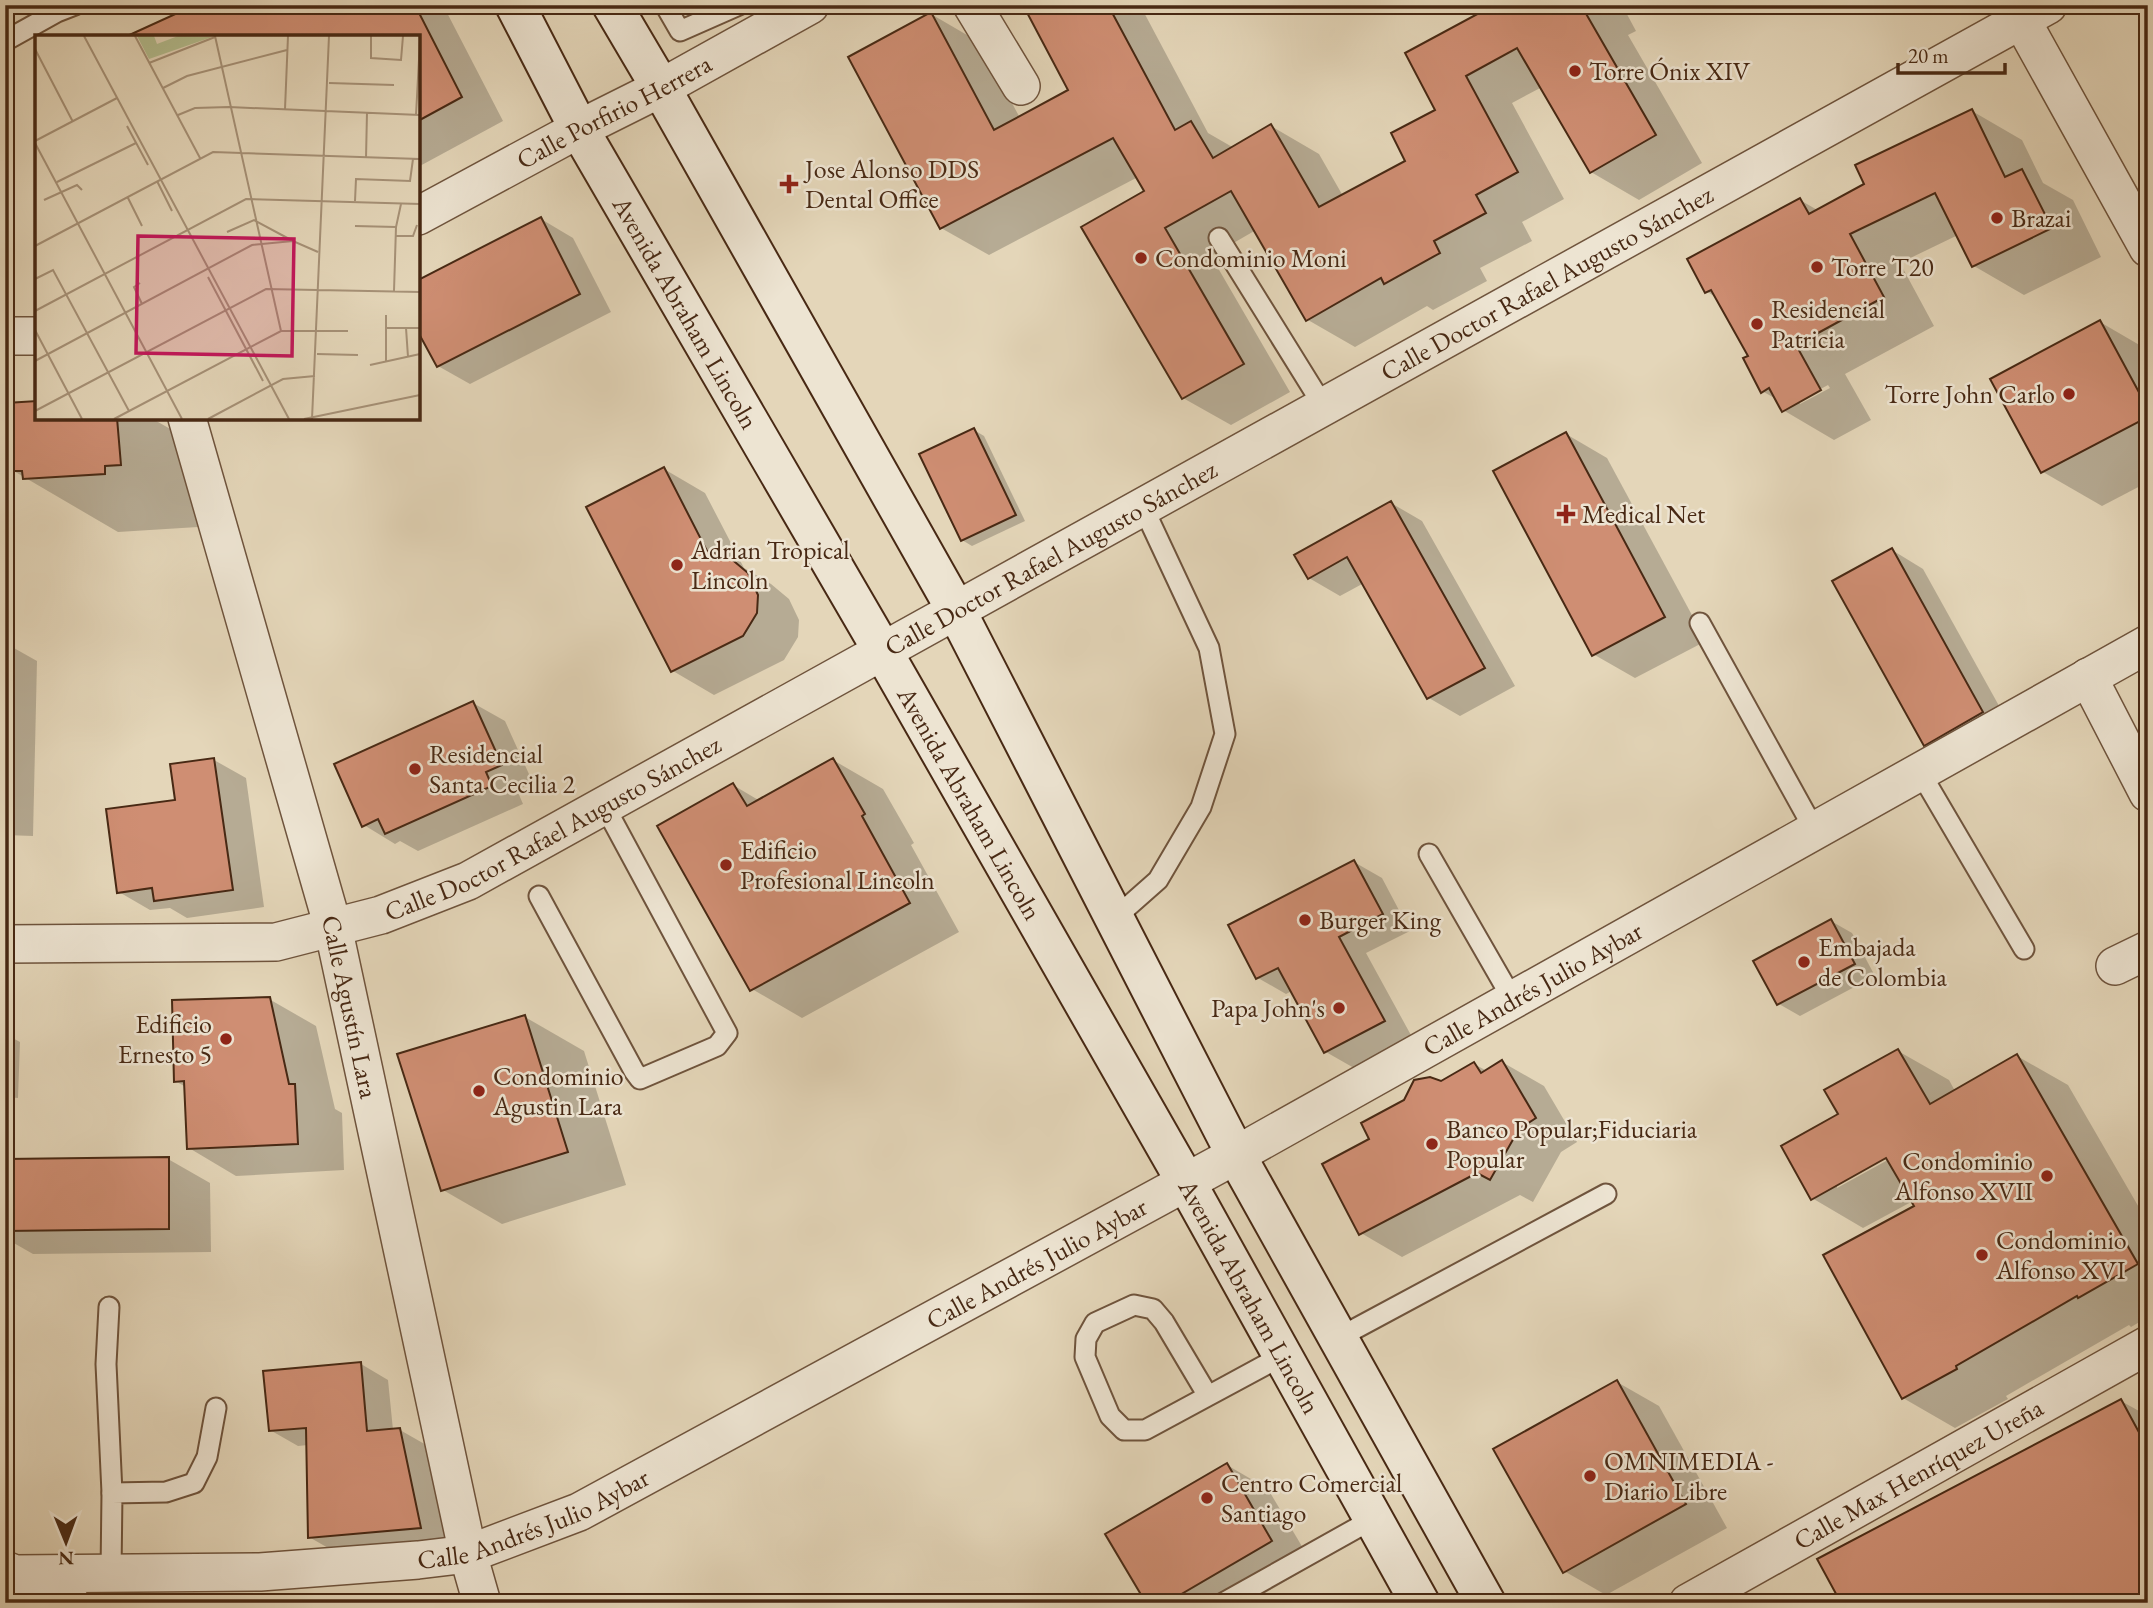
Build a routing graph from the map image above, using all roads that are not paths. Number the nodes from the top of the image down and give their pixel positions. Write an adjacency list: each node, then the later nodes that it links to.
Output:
1 (515, 5): 13 (main road, Avenida Abraham Lincoln)
2 (612, 5): 12 (main road)
3 (665, 5): 4 (lane)
4 (739, 5)
5 (810, 5): 9 (street, Calle Porfirio Herrera)
6 (972, 5): 11 (street)
7 (62, 8): 10 (lane)
8 (2027, 10): 16 (street); 19 (street, Calle Doctor Rafael Augusto Sánchez)
9 (757, 18): 12 (street, Calle Porfirio Herrera)
10 (5, 41)
11 (1021, 86)
12 (661, 88): 13 (street, Calle Porfirio Herrera); 22 (main road)
13 (579, 129): 14 (street, Calle Porfirio Herrera); 25 (main road, Avenida Abraham Lincoln)
14 (420, 215)
15 (1219, 238): 19 (lane)
16 (2148, 248)
17 (5, 336): 18 (street)
18 (35, 336)
19 (1324, 407): 21 (street, Calle Doctor Rafael Augusto Sánchez)
20 (188, 420): 34 (street, Calle Agustín Lara)
21 (1143, 507): 22 (street, Calle Doctor Rafael Augusto Sánchez); 33 (lane)
22 (957, 610): 25 (street, Calle Doctor Rafael Augusto Sánchez); 33 (main road)
23 (1700, 623): 30 (lane)
24 (2148, 644): 26 (street, Calle Andrés Julio Aybar)
25 (882, 650): 29 (street, Calle Doctor Rafael Augusto Sánchez); 41 (main road, Avenida Abraham Lincoln)
26 (2088, 677): 27 (street, Calle Andrés Julio Aybar); 28 (street)
27 (1920, 772): 30 (street, Calle Andrés Julio Aybar); 36 (lane)
28 (2148, 793)
29 (604, 805): 32 (lane); 34 (street, Calle Doctor Rafael Augusto Sánchez)
30 (1815, 831): 39 (street, Calle Andrés Julio Aybar)
31 (1429, 854): 39 (lane)
32 (539, 896)
33 (1115, 918): 40 (main road)
34 (333, 928): 35 (street, Calle Doctor Rafael Augusto Sánchez); 51 (street, Calle Agustín Lara)
35 (5, 944)
36 (2024, 949)
37 (2148, 950): 38 (street)
38 (2115, 966)
39 (1513, 1000): 40 (street, Calle Andrés Julio Aybar)
40 (1236, 1155): 41 (street, Calle Andrés Julio Aybar); 44 (main road)
41 (1186, 1182): 46 (main road, Avenida Abraham Lincoln); 51 (street, Calle Andrés Julio Aybar)
42 (1606, 1194): 44 (lane)
43 (109, 1307): 49 (lane)
44 (1338, 1338): 58 (main road)
45 (2148, 1345): 59 (street, Calle Max Henríquez Ureña)
46 (1282, 1356): 47 (lane); 50 (main road, Avenida Abraham Lincoln)
47 (1208, 1396): 47 (lane)
48 (216, 1408): 49 (lane)
49 (112, 1493): 53 (lane)
50 (1373, 1519): 56 (lane); 57 (main road, Avenida Abraham Lincoln)
51 (468, 1553): 53 (street, Calle Andrés Julio Aybar); 55 (street, Calle Agustín Lara)
52 (10, 1572): 53 (street, Calle Andrés Julio Aybar); 54 (street)
53 (111, 1573)
54 (71, 1603)
55 (482, 1603)
56 (1223, 1603)
57 (1420, 1603)
58 (1486, 1603)
59 (1688, 1603)

